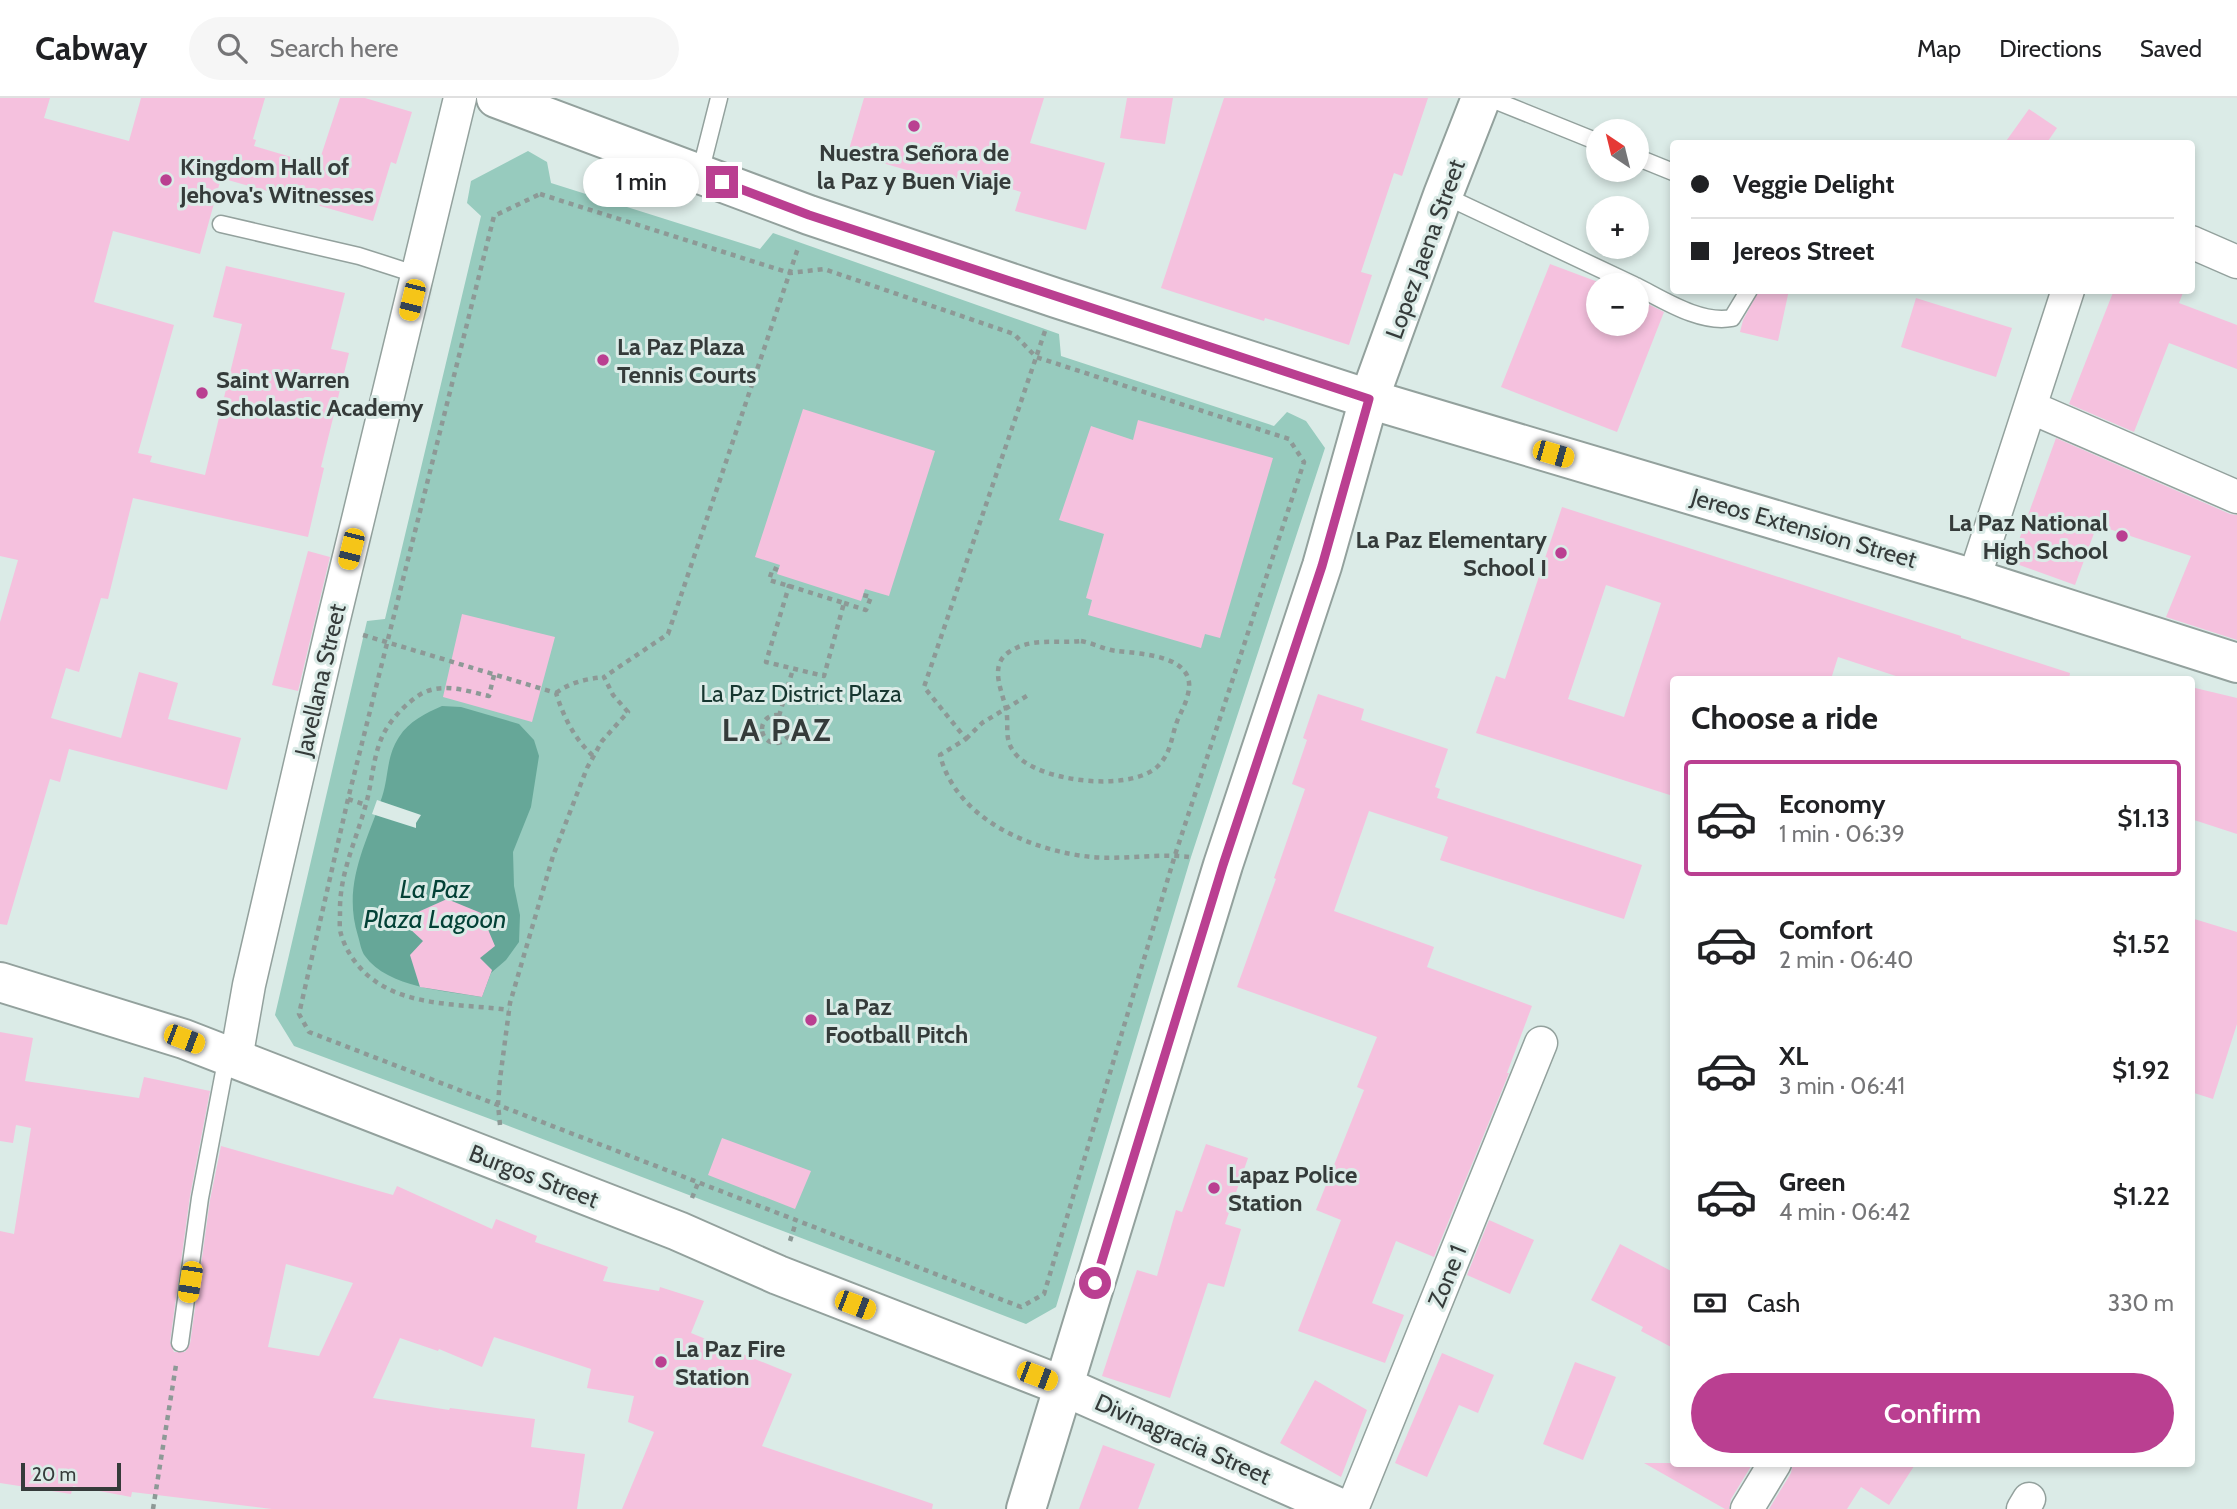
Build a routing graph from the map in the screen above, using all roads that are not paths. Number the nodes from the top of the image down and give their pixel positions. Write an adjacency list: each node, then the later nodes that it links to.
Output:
1 (460, 98): 15 (street, Javellana Street)
2 (496, 98): 9 (main road, Jereos Extension Street)
3 (719, 98): 9 (lane)
4 (1481, 98): 10 (main road, Lopez Jaena Street)
5 (1489, 98): 6 (lane)
6 (1586, 137)
7 (1649, 162): 8 (lane)
8 (1670, 171)
9 (700, 173): 19 (main road, Jereos Extension Street)
10 (1443, 195): 14 (lane); 19 (main road, Lopez Jaena Street)
11 (220, 224): 15 (lane)
12 (2195, 244): 13 (street)
13 (2237, 261)
14 (1608, 273)
15 (418, 275): 26 (street, Javellana Street)
16 (1649, 292): 17 (lane)
17 (1747, 294)
18 (2067, 294): 20 (street)
19 (1369, 399): 22 (main road, Jereos Extension Street); 28 (main road, Lopez Jaena Street)
20 (2030, 407): 21 (street); 22 (street)
21 (2237, 497)
22 (1974, 579): 23 (main road, Jereos Extension Street)
23 (2237, 663)
24 (0, 982): 26 (main road, Burgos Street)
25 (1541, 1043): 32 (street, Zone 1)
26 (232, 1057): 27 (lane); 28 (main road, Burgos Street)
27 (180, 1343)
28 (1063, 1386): 30 (main road, Lopez Jaena Street); 31 (main road, Divinagracia Street)
29 (1773, 1467): 33 (street)
30 (1026, 1509)
31 (1342, 1509)
32 (1352, 1509)
33 (1747, 1509)

